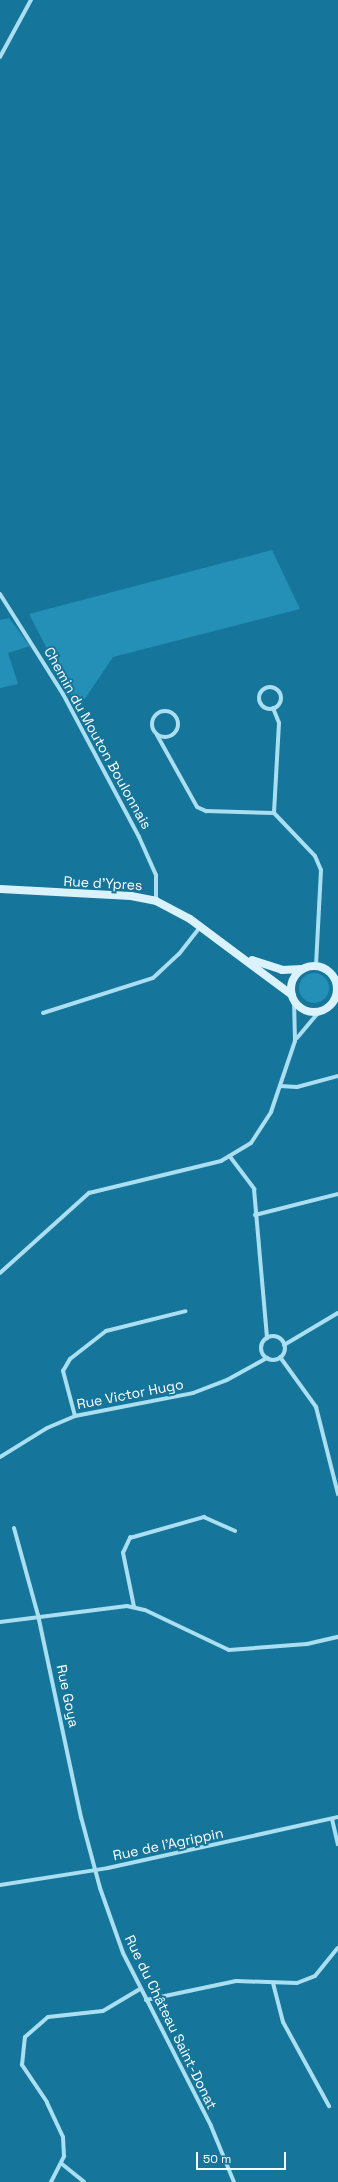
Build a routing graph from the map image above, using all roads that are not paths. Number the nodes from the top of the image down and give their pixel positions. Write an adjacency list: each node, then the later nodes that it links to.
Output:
1 (31, 0): 2 (street)
2 (0, 57)
3 (0, 594): 8 (street, Chemin du Mouton Boulonnais)
4 (273, 708): 4 (street); 6 (street)
5 (157, 735): 5 (street); 6 (street)
6 (274, 813): 11 (street)
7 (0, 889): 8 (main road, Rue d'Ypres)
8 (156, 901): 9 (main road, Rue d'Ypres)
9 (200, 927): 10 (main road, Rue d'Ypres); 18 (street)
10 (237, 953): 12 (main road, Rue d'Ypres); 14 (main road, Rue d'Ypres)
11 (316, 966): 12 (main road); 13 (main road)
12 (305, 968): 14 (main road)
13 (334, 975): 16 (main road)
14 (293, 998): 17 (main road); 19 (street)
15 (338, 998): 16 (main road)
16 (331, 1004): 17 (main road)
17 (319, 1012): 19 (street)
18 (43, 1013)
19 (294, 1041): 21 (street)
20 (338, 1076): 21 (street)
21 (280, 1086): 22 (street)
22 (231, 1158): 24 (street); 25 (street)
23 (338, 1194): 24 (street)
24 (255, 1215): 28 (street)
25 (0, 1273)
26 (186, 1311): 32 (street)
27 (338, 1313): 29 (street)
28 (267, 1338): 29 (street); 31 (street)
29 (284, 1345): 30 (street)
30 (280, 1357): 31 (street, Rue Victor Hugo); 34 (street)
31 (267, 1358): 32 (street, Rue Victor Hugo)
32 (75, 1416): 33 (street, Rue Victor Hugo)
33 (0, 1457)
34 (338, 1494)
35 (14, 1528): 38 (street, Rue Goya)
36 (235, 1531): 37 (street)
37 (134, 1607): 38 (street); 40 (street)
38 (38, 1615): 39 (street); 44 (street, Rue Goya)
39 (0, 1622)
40 (338, 1637)
41 (338, 1817): 42 (street, Rue de l'Agrippin)
42 (332, 1819): 43 (street); 44 (street, Rue de l'Agrippin)
43 (338, 1844)
44 (95, 1870): 45 (street, Rue de l'Agrippin); 48 (street, Rue du Château Saint-Donat)
45 (0, 1884)
46 (338, 1948): 47 (street)
47 (273, 1982): 49 (street); 50 (street)
48 (140, 1989): 49 (street, Rue du Château Saint-Donat); 51 (street)
49 (146, 2000): 54 (street, Rue du Château Saint-Donat)
50 (329, 2106)
51 (62, 2164): 52 (street); 53 (street)
52 (51, 2182)
53 (84, 2182)
54 (234, 2182)

